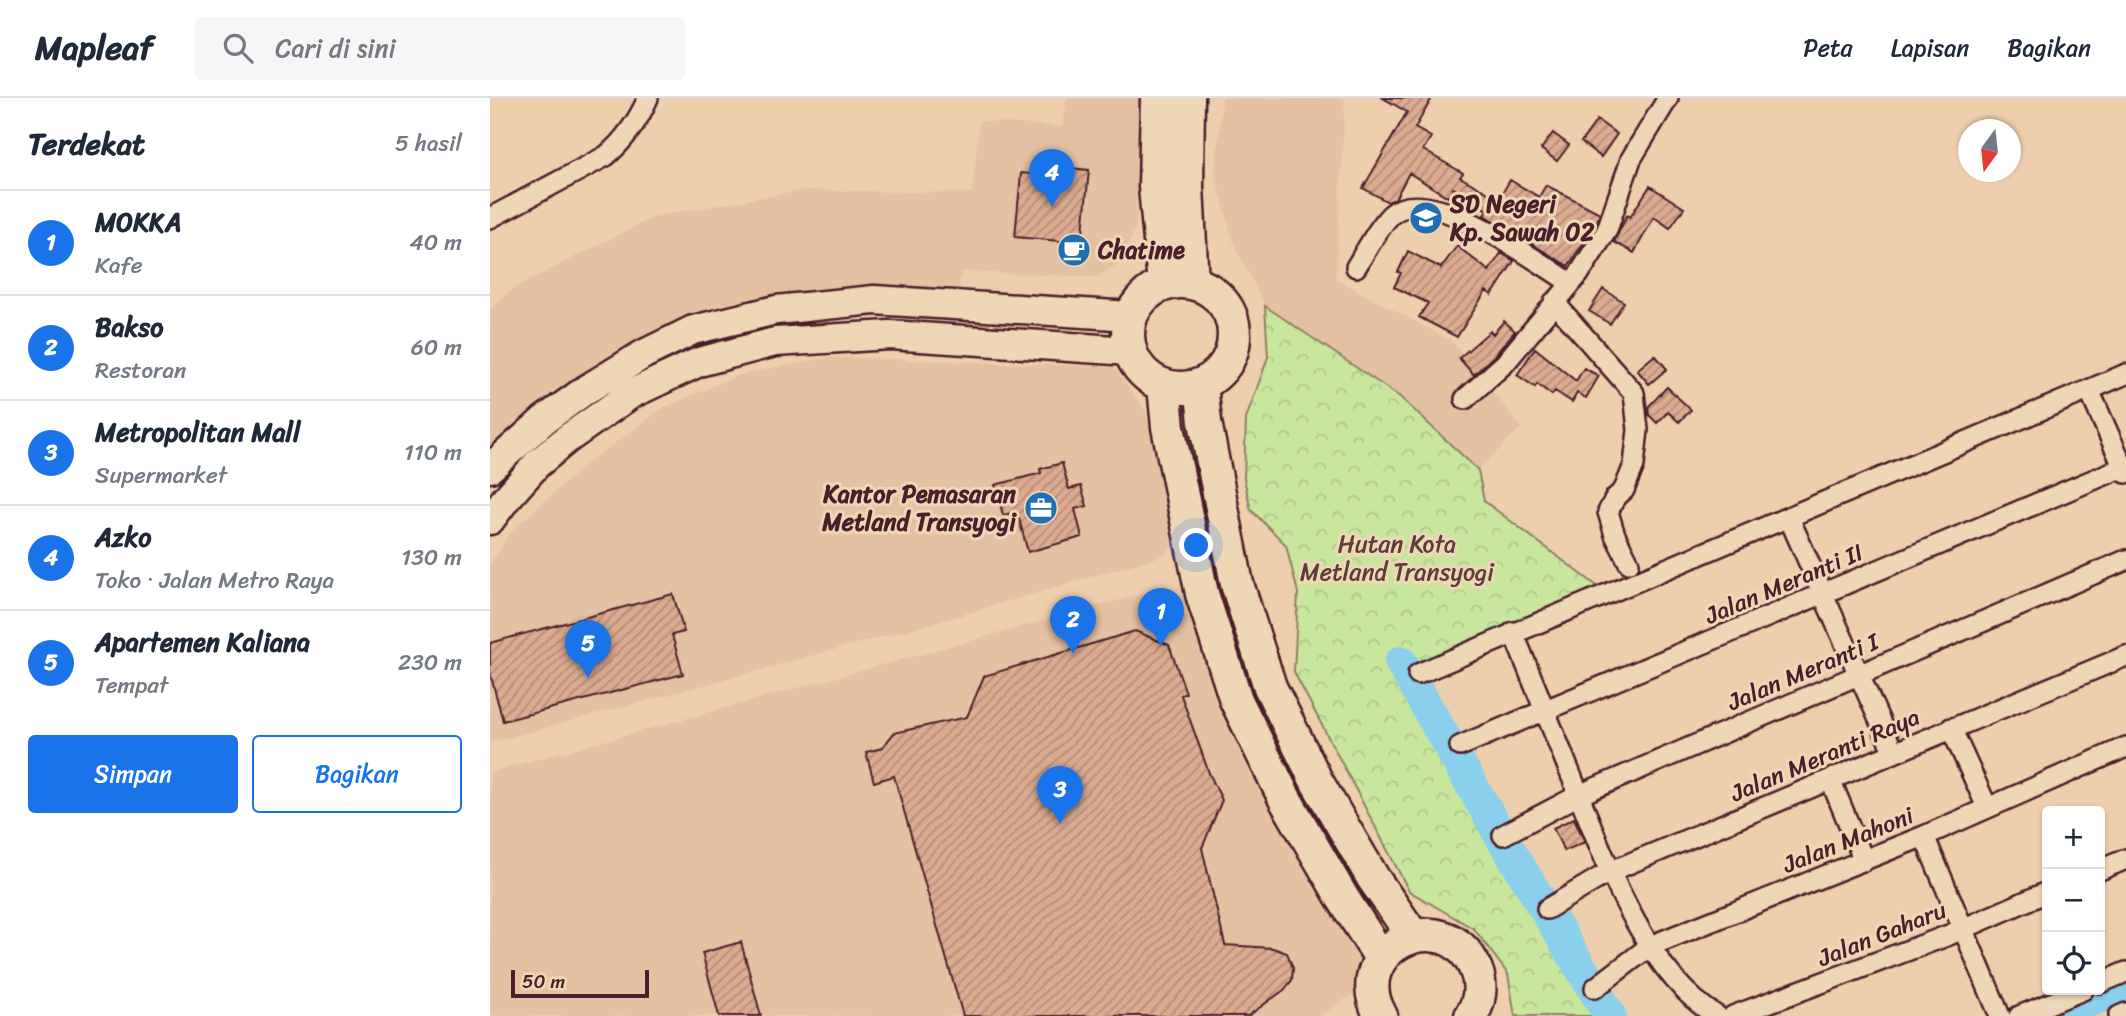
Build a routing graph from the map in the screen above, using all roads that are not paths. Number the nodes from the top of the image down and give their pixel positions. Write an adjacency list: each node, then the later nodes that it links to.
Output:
1 (648, 98): 5 (street)
2 (1157, 98): 7 (main road)
3 (1188, 98): 7 (main road)
4 (1662, 100): 8 (street)
5 (490, 218)
6 (1356, 267): 8 (street)
7 (1178, 284): 10 (main road); 13 (main road)
8 (1572, 284): 9 (street)
9 (1554, 302): 16 (street); 22 (street)
10 (1131, 316): 11 (main road); 17 (street)
11 (1130, 351): 14 (main road); 19 (street)
12 (2126, 374): 15 (street)
13 (1201, 385): 14 (main road); 45 (main road)
14 (1164, 386): 47 (main road)
15 (2090, 390): 18 (street); 20 (street)
16 (1465, 400)
17 (490, 468)
18 (2125, 469): 23 (street, Jalan Meranti II)
19 (495, 502)
20 (1789, 517): 23 (street); 24 (street)
21 (2126, 560): 27 (street, Jalan Meranti I)
22 (1629, 563)
23 (1824, 594): 27 (street); 28 (street, Jalan Meranti II)
24 (1513, 632): 26 (street); 28 (street)
25 (2126, 656): 29 (street, Jalan Meranti Raya)
26 (1418, 674)
27 (1860, 674): 32 (street); 34 (street, Jalan Meranti I)
28 (1545, 712): 30 (street, Jalan Meranti II); 34 (street)
29 (1951, 728): 32 (street, Jalan Meranti Raya); 35 (street)
30 (1460, 746)
31 (2126, 747): 35 (street, Jalan Mahoni)
32 (1894, 753): 33 (street, Jalan Meranti Raya)
33 (1831, 781): 39 (street); 41 (street, Jalan Meranti Raya)
34 (1579, 795): 36 (street, Jalan Meranti I); 41 (street)
35 (1987, 807): 37 (street, Jalan Mahoni)
36 (1503, 835)
37 (1924, 836): 39 (street, Jalan Mahoni); 44 (street)
38 (2126, 859): 40 (street)
39 (1864, 860): 46 (street, Jalan Mahoni)
40 (2102, 869)
41 (1609, 872): 43 (street, Jalan Meranti Raya); 46 (street)
42 (2042, 894): 44 (street, Jalan Gaharu)
43 (1547, 909)
44 (1964, 928): 56 (street, Jalan Gaharu); 57 (street)
45 (1413, 936): 47 (main road); 54 (main road)
46 (1650, 946): 50 (street, Jalan Mahoni); 55 (street)
47 (1381, 958): 52 (main road)
48 (2126, 972): 49 (street)
49 (2105, 981)
50 (1595, 988)
51 (2071, 995): 58 (street)
52 (1373, 1013)
53 (2126, 1013): 59 (street)
54 (1471, 1016)
55 (1717, 1016)
56 (1733, 1016)
57 (2000, 1016)
58 (2019, 1016)
59 (2119, 1016)

